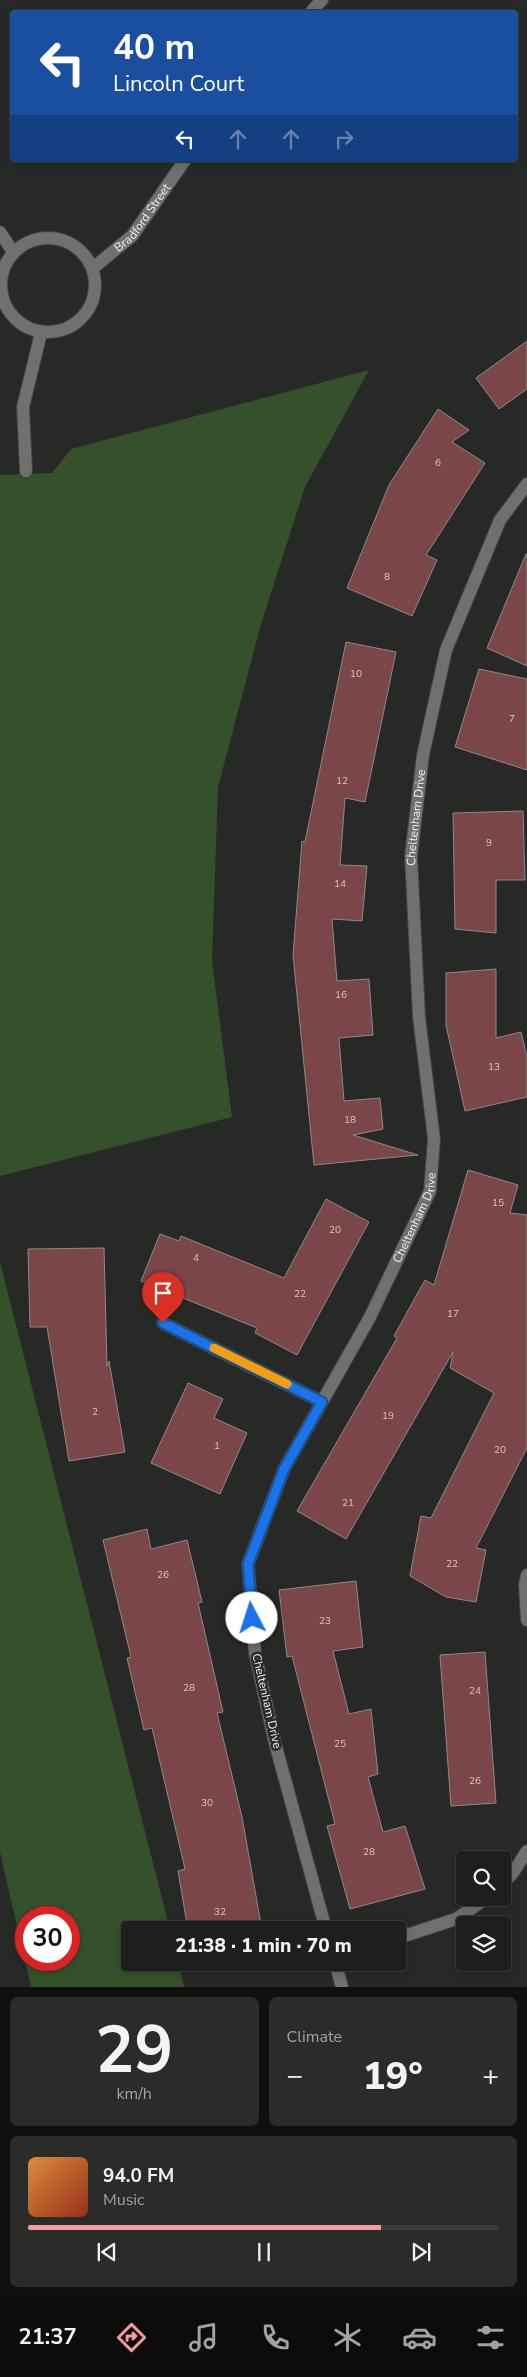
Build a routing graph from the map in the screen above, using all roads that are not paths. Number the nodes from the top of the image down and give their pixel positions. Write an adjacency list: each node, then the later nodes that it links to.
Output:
1 (322, 0): 2 (street)
2 (313, 10)
3 (184, 162): 6 (street, Bradford Street)
4 (0, 232): 5 (street)
5 (14, 252): 6 (street); 7 (street)
6 (93, 268): 7 (street)
7 (41, 333): 8 (street)
8 (26, 471)
9 (527, 484): 11 (street, Cheltenham Drive)
10 (163, 1323): 11 (street)
11 (322, 1402): 17 (street, Cheltenham Drive)
12 (527, 1575): 13 (street)
13 (527, 1620)
14 (527, 1851): 15 (street)
15 (511, 1875)
16 (475, 1906): 18 (street)
17 (324, 1921)
18 (406, 1935)
19 (338, 1971): 20 (street)
20 (342, 1987)

